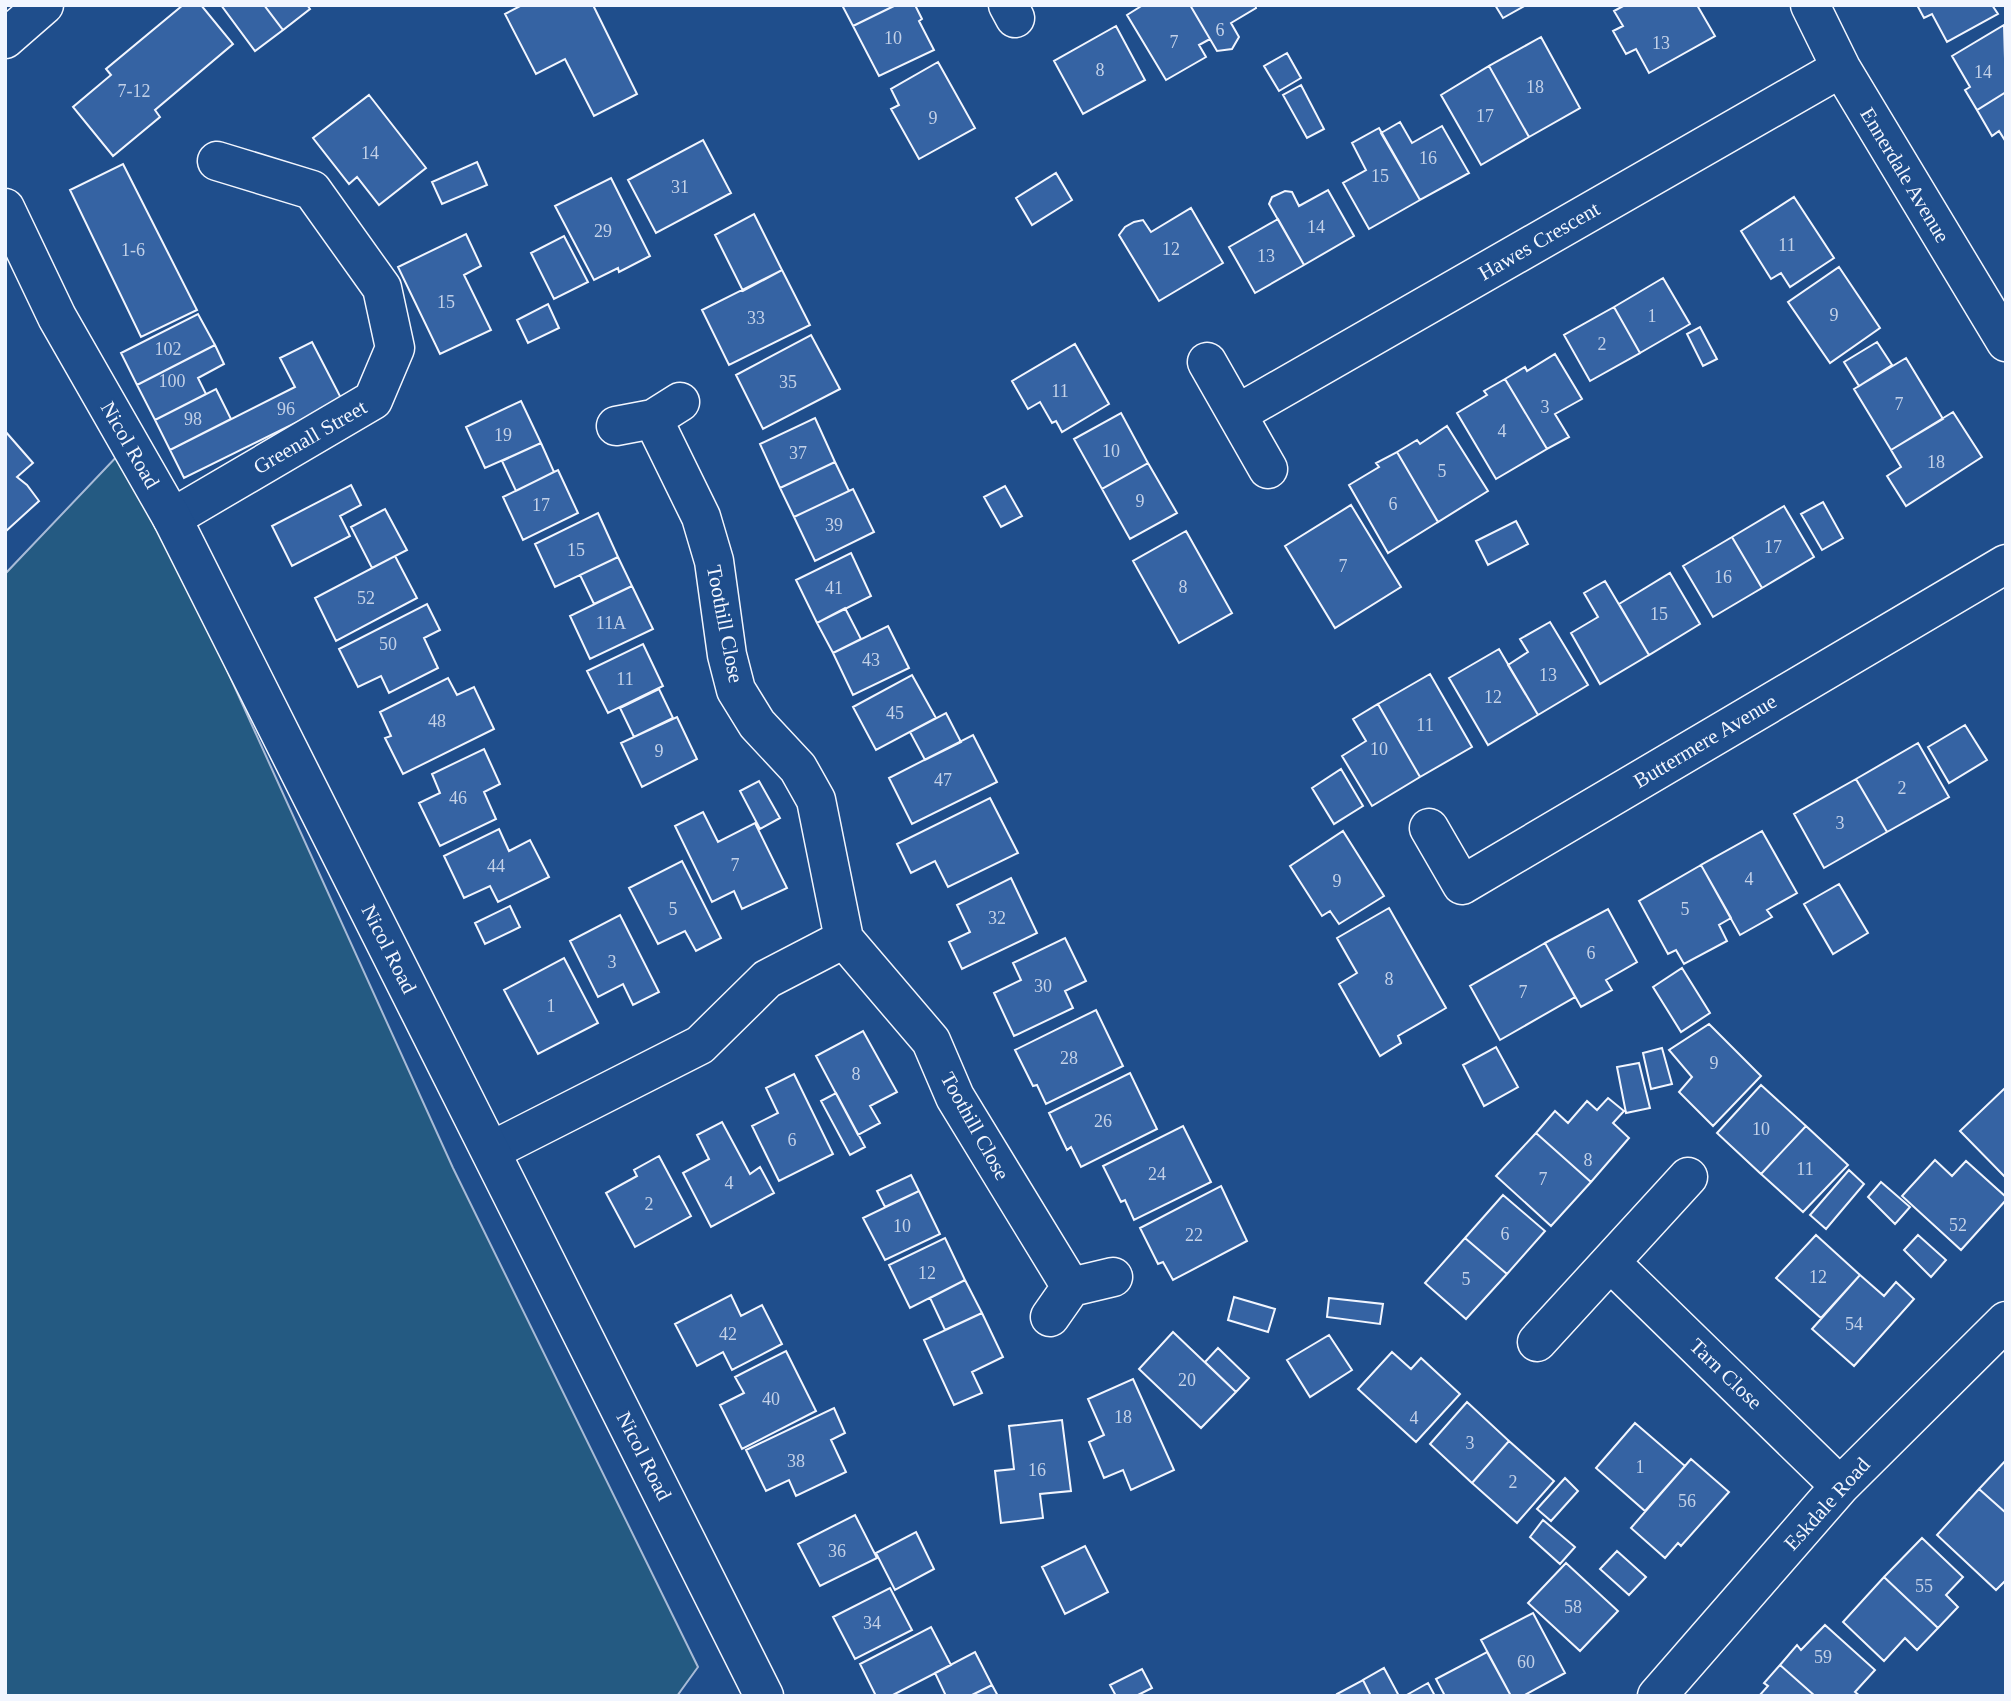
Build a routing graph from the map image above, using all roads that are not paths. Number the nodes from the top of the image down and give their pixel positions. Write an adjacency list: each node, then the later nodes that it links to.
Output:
1 (44, 5): 3 (street)
2 (1810, 5): 4 (street, Ennerdale Avenue)
3 (5, 39)
4 (1841, 68): 7 (street, Ennerdale Avenue); 9 (street, Hawes Crescent)
5 (217, 161): 12 (street, Greenall Street)
6 (5, 208): 12 (street, Nicol Road)
7 (2006, 342)
8 (1208, 362): 9 (street)
9 (1237, 414): 11 (street)
10 (616, 426): 15 (street, Toothill Close)
11 (1268, 469)
12 (172, 518): 16 (street, Nicol Road)
13 (2006, 564): 14 (street, Buttermere Avenue)
14 (1429, 828)
15 (844, 939): 16 (street); 19 (street, Toothill Close)
16 (491, 1151): 23 (street, Nicol Road)
17 (1688, 1177): 18 (street)
18 (1611, 1263): 21 (street); 22 (street, Tarn Close)
19 (1113, 1277)
20 (2006, 1321): 22 (street, Eskdale Road)
21 (1537, 1342)
22 (1840, 1486): 24 (street, Eskdale Road)
23 (764, 1696)
24 (1657, 1696)

